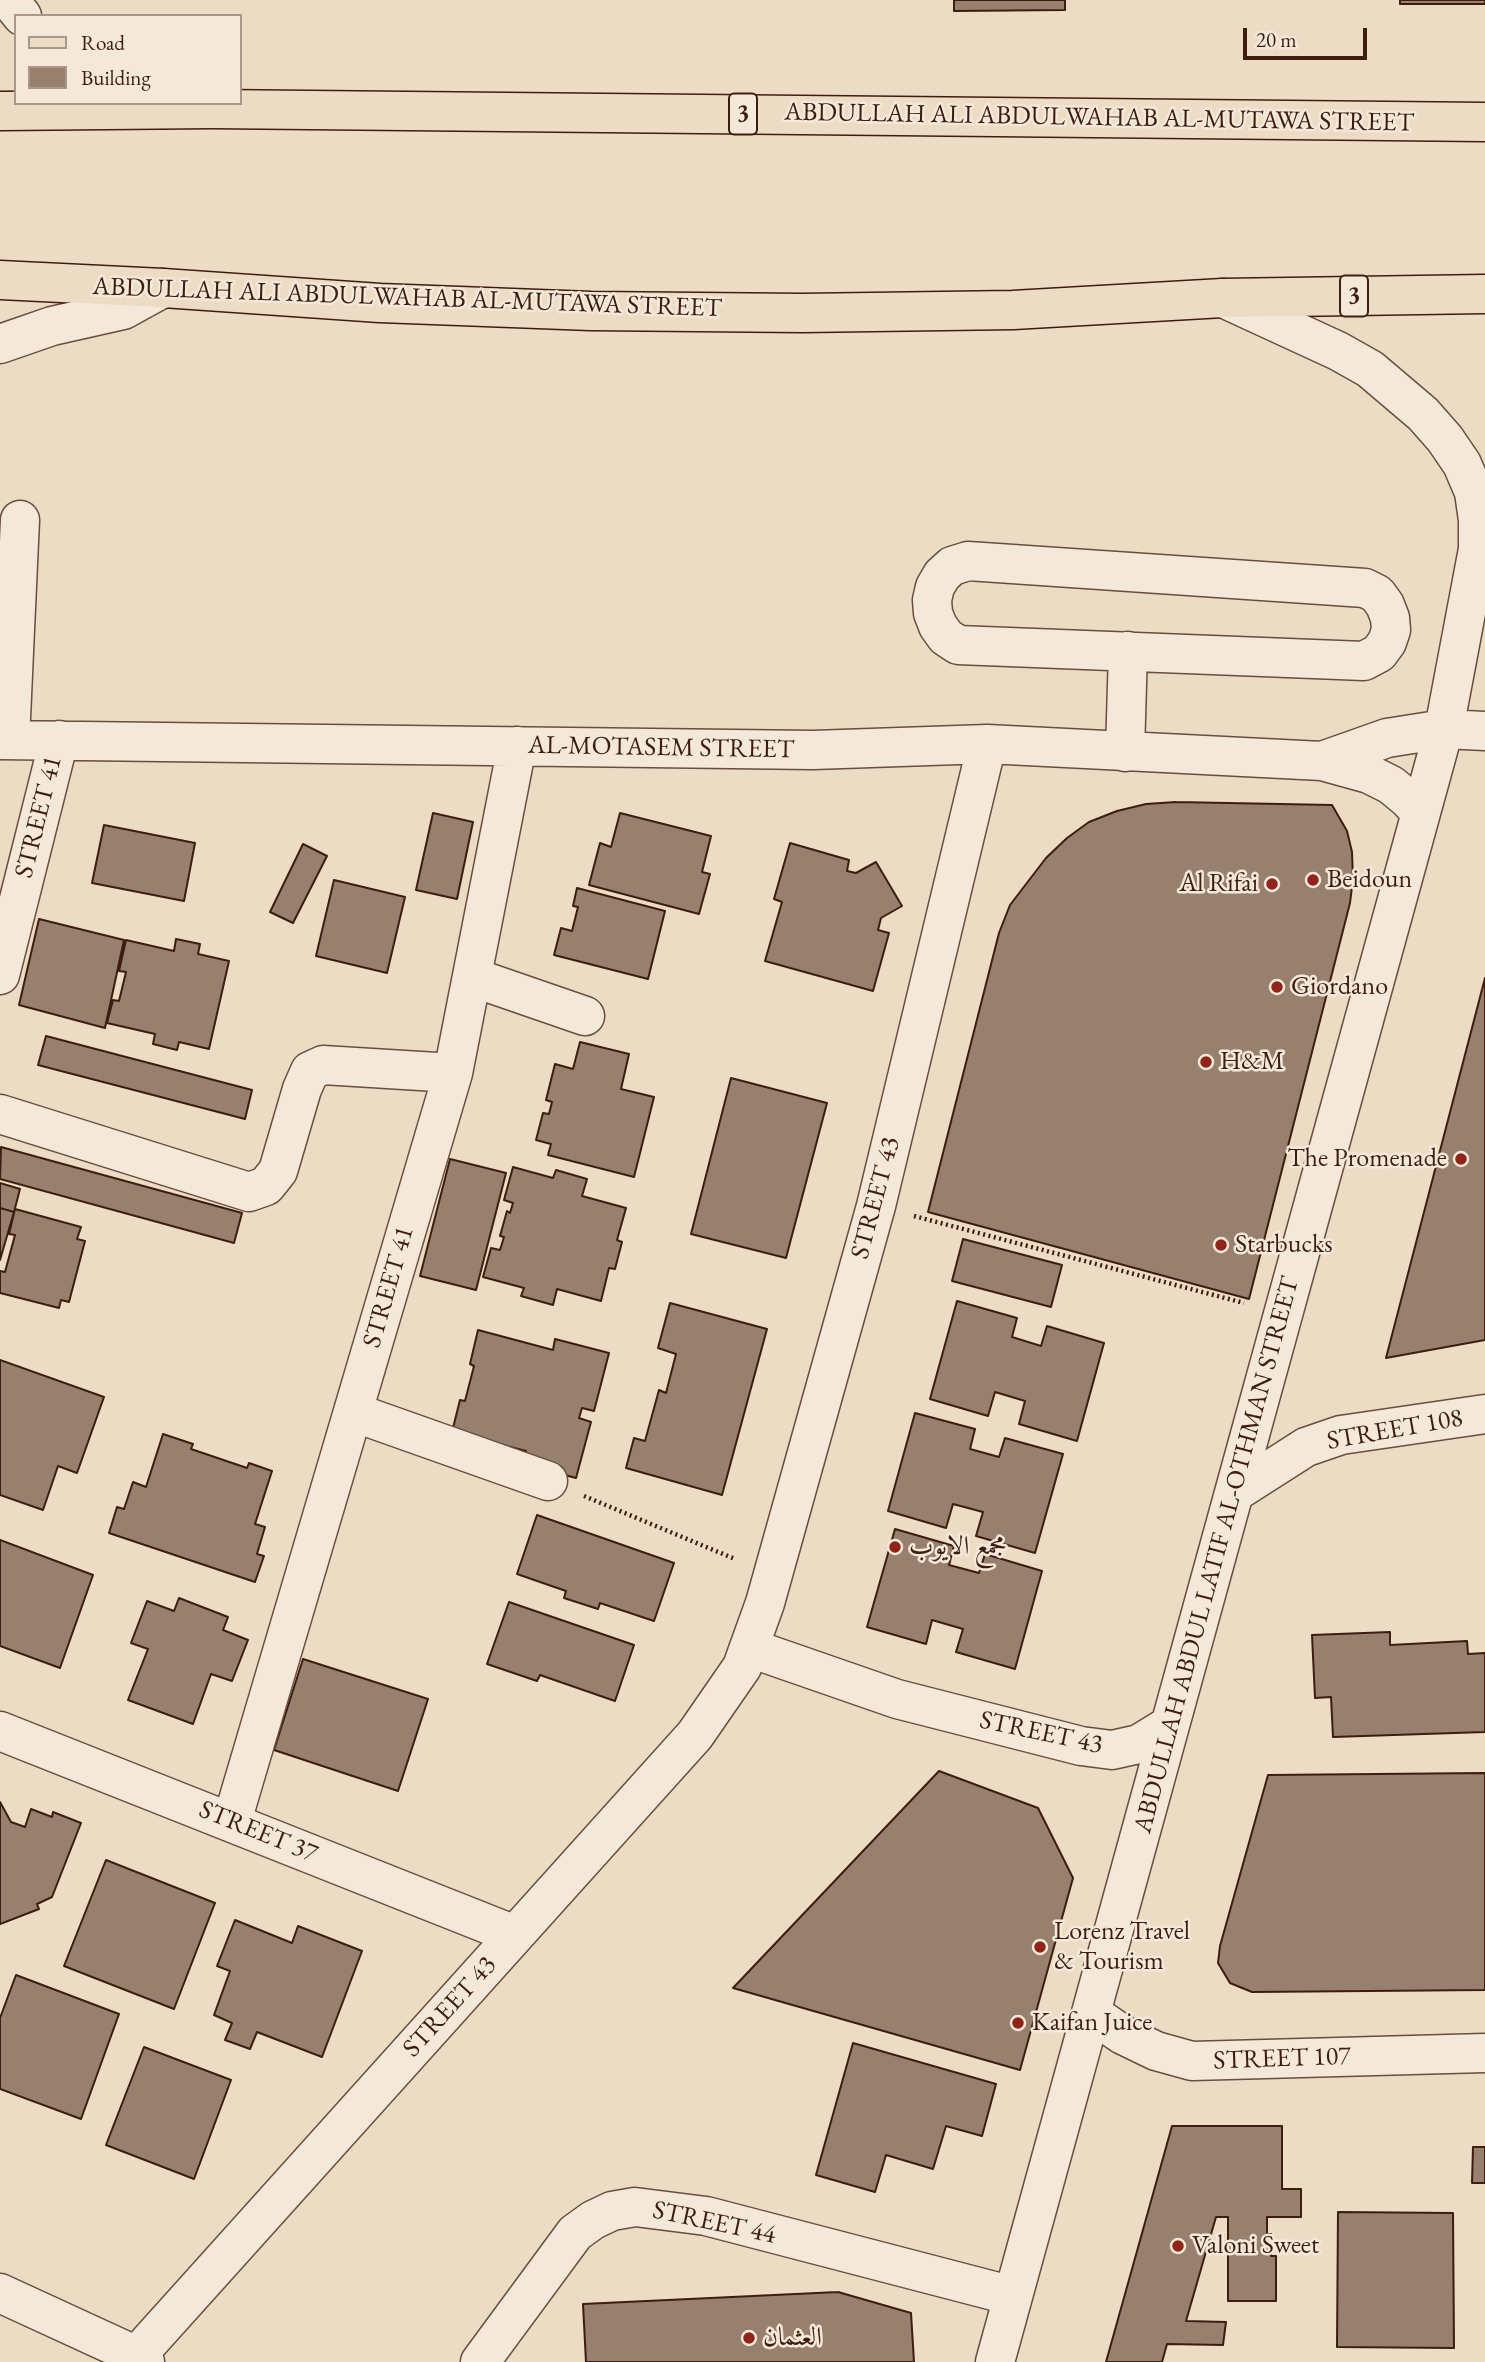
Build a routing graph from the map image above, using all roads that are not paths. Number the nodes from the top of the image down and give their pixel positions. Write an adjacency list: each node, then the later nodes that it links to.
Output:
1 (9, 0): 2 (street)
2 (20, 14)
3 (208, 106): 4 (main road, ABDULLAH ALI ABDULWAHAB AL-MUTAWA STREET / 3); 5 (main road, ABDULLAH ALI ABDULWAHAB AL-MUTAWA STREET / 3)
4 (0, 111)
5 (1485, 122)
6 (0, 280): 7 (main road, ABDULLAH ALI ABDULWAHAB AL-MUTAWA STREET / 3)
7 (163, 288): 9 (main road, ABDULLAH ALI ABDULWAHAB AL-MUTAWA STREET / 3); 10 (street)
8 (1485, 295): 9 (main road, ABDULLAH ALI ABDULWAHAB AL-MUTAWA STREET / 3)
9 (1223, 298): 13 (street, ABDULLAH ABDUL LATIF AL-OTHMAN STREET)
10 (0, 344)
11 (20, 520): 15 (street)
12 (1128, 651): 12 (street); 19 (street)
13 (1444, 729): 14 (street, AL-MOTASEM STREET); 20 (street, AL-MOTASEM STREET); 21 (street, ABDULLAH ABDUL LATIF AL-OTHMAN STREET)
14 (1485, 731)
15 (5, 740): 16 (street, AL-MOTASEM STREET)
16 (58, 740): 18 (street, AL-MOTASEM STREET); 22 (street, STREET 41)
17 (987, 744): 18 (street, AL-MOTASEM STREET); 19 (street, AL-MOTASEM STREET); 31 (street, STREET 43)
18 (517, 746): 23 (street, STREET 41)
19 (1125, 752): 20 (street, AL-MOTASEM STREET)
20 (1322, 761): 21 (street, AL-MOTASEM STREET)
21 (1421, 813): 30 (street, ABDULLAH ABDUL LATIF AL-OTHMAN STREET)
22 (0, 975)
23 (472, 977): 24 (street); 25 (street, STREET 41)
24 (585, 1016)
25 (453, 1073): 26 (street); 27 (street, STREET 41)
26 (0, 1114)
27 (353, 1412): 29 (street); 34 (street, STREET 41)
28 (1485, 1415): 30 (street, STREET 108)
29 (548, 1480)
30 (1234, 1493): 32 (street, ABDULLAH ABDUL LATIF AL-OTHMAN STREET)
31 (750, 1648): 32 (street, STREET 43); 35 (street, STREET 43)
32 (1170, 1726): 36 (street, ABDULLAH ABDUL LATIF AL-OTHMAN STREET)
33 (0, 1731): 34 (street, STREET 37)
34 (232, 1821): 35 (street, STREET 37)
35 (515, 1935): 40 (street, STREET 43)
36 (1091, 2013): 37 (street, STREET 107); 39 (street, ABDULLAH ABDUL LATIF AL-OTHMAN STREET)
37 (1485, 2053)
38 (0, 2293): 40 (street)
39 (1013, 2296): 41 (street, STREET 44); 42 (street, ABDULLAH ABDUL LATIF AL-OTHMAN STREET)
40 (137, 2360)
41 (480, 2362)
42 (995, 2362)

